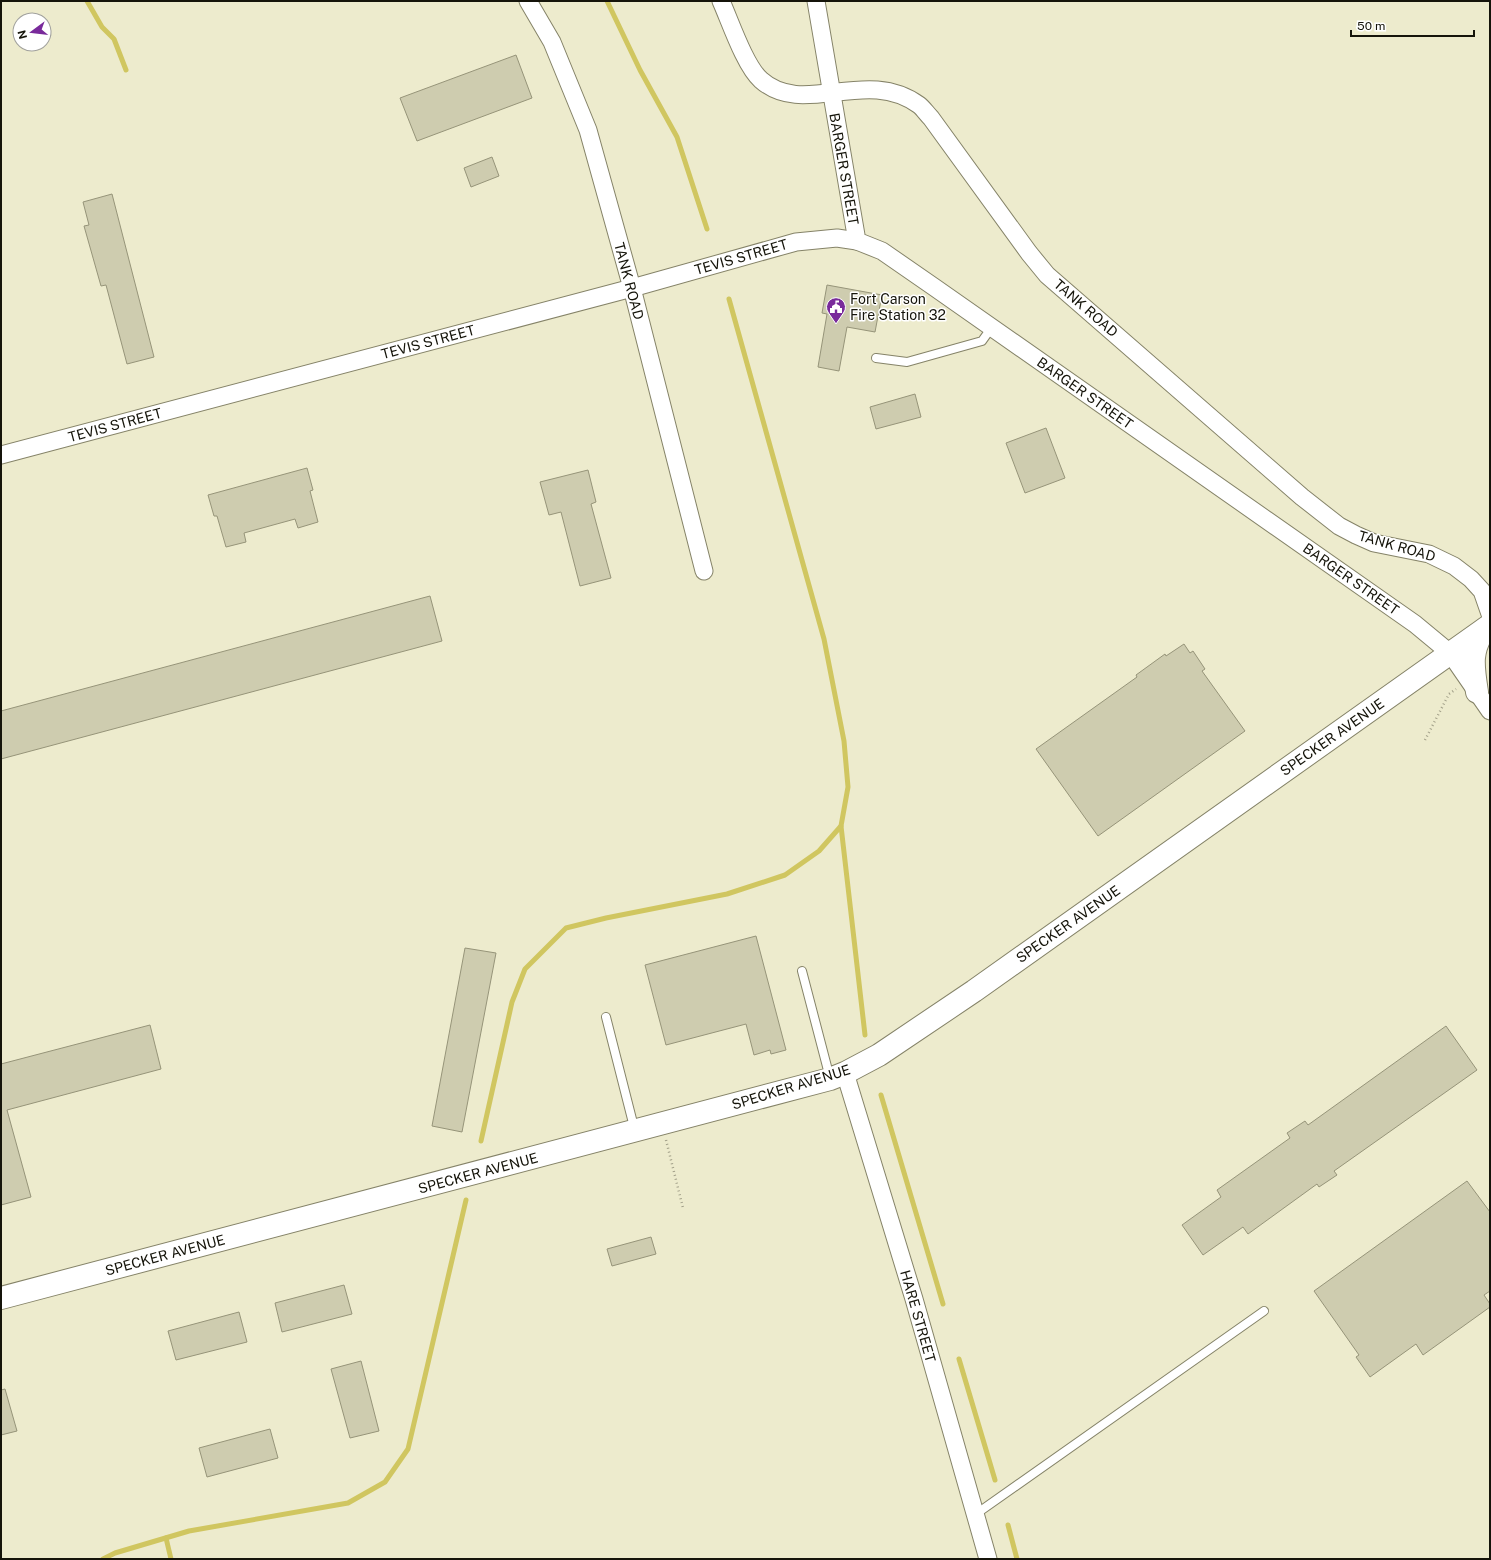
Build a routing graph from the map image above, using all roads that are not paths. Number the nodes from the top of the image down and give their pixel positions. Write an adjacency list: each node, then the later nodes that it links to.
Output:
1 (528, 1): 6 (street, TANK ROAD)
2 (721, 1): 4 (street, TANK ROAD)
3 (816, 1): 4 (street, BARGER STREET)
4 (831, 92): 5 (street, BARGER STREET); 11 (street, TANK ROAD)
5 (857, 241): 6 (street, TEVIS STREET); 7 (street, BARGER STREET)
6 (632, 288): 9 (street, TEVIS STREET); 10 (street, TANK ROAD)
7 (992, 327): 8 (lane); 12 (street, BARGER STREET)
8 (876, 358)
9 (1, 455)
10 (704, 570)
11 (1489, 622): 12 (street, SPECKER AVENUE); 13 (street)
12 (1450, 653): 13 (street, BARGER STREET); 17 (street, SPECKER AVENUE)
13 (1473, 686): 14 (street, BARGER STREET)
14 (1490, 711)
15 (802, 971): 17 (lane)
16 (606, 1018): 18 (lane)
17 (838, 1076): 18 (street, SPECKER AVENUE); 21 (street, HARE STREET)
18 (635, 1131): 19 (street, SPECKER AVENUE)
19 (1, 1298)
20 (1264, 1311): 21 (lane)
21 (976, 1514): 22 (street, HARE STREET)
22 (988, 1559)

